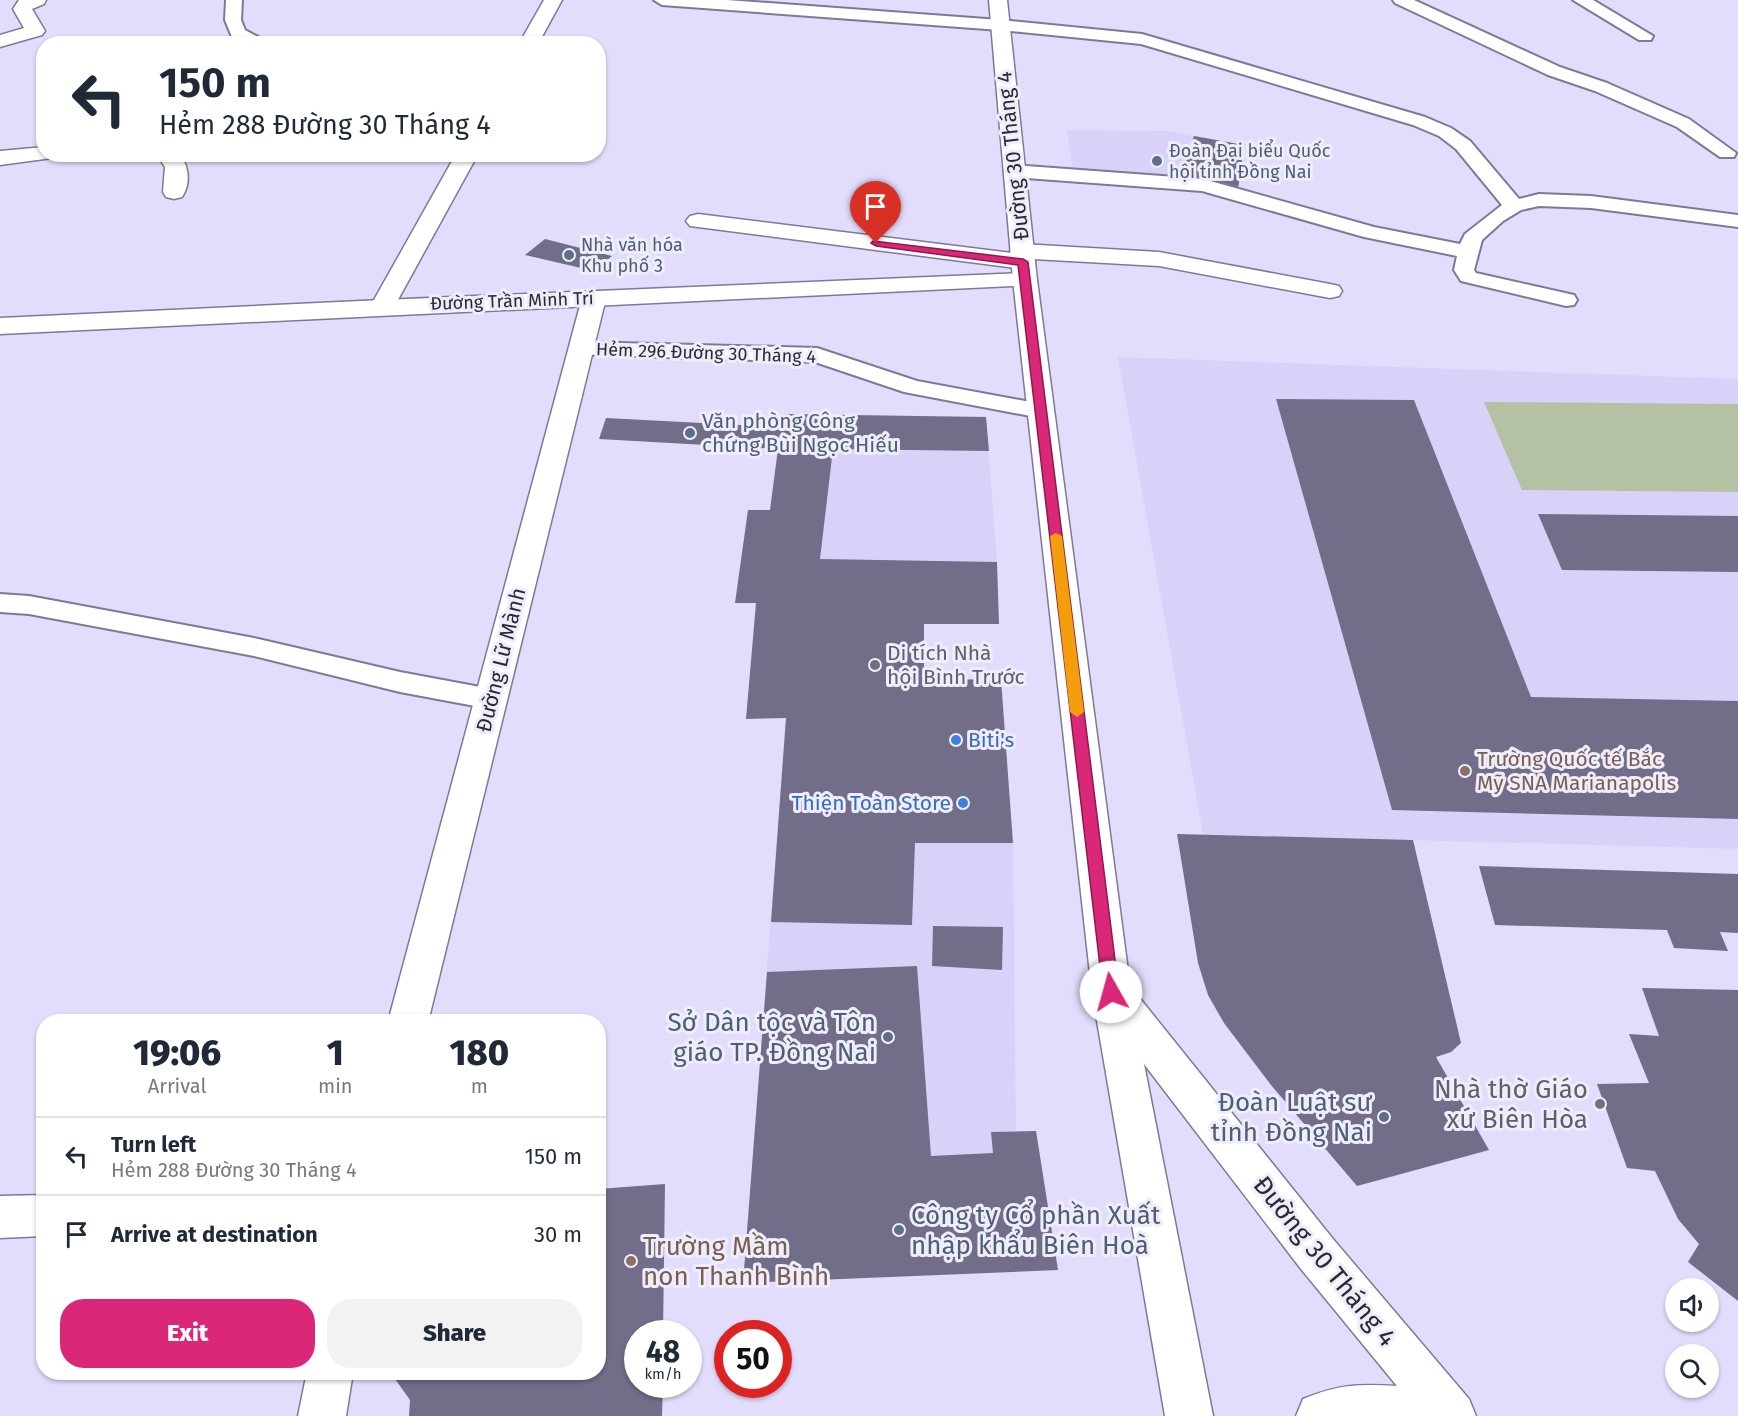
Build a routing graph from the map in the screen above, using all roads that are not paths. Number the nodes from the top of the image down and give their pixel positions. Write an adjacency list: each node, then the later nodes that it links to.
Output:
1 (38, 0): 12 (street)
2 (234, 0): 9 (lane)
3 (553, 0): 10 (street)
4 (662, 0): 8 (lane)
5 (998, 0): 8 (street, Đường 30 Tháng 4)
6 (1401, 0): 13 (lane)
7 (1581, 0): 11 (lane)
8 (1000, 25): 18 (street, Đường 30 Tháng 4); 20 (lane)
9 (245, 36)
10 (533, 36)
11 (1645, 36)
12 (0, 41)
13 (1727, 153)
14 (36, 154): 15 (street)
15 (0, 158)
16 (176, 162): 19 (street)
17 (462, 162): 28 (street)
18 (1014, 171): 23 (lane); 24 (street, Đường 30 Tháng 4)
19 (174, 192)
20 (1514, 206): 22 (lane); 23 (lane)
21 (698, 221): 24 (street)
22 (1738, 221)
23 (1469, 252): 27 (lane)
24 (1023, 264): 25 (street); 26 (street, Đường Trần Minh Trí); 31 (street, Đường 30 Tháng 4)
25 (1330, 291)
26 (594, 298): 28 (street, Đường Trần Minh Trí); 30 (street, Đường Lữ Mành)
27 (1566, 300)
28 (382, 307): 29 (street, Đường Trần Minh Trí)
29 (0, 326)
30 (580, 349): 31 (lane, Hẻm 296 Đường 30 Tháng 4); 33 (street, Đường Lữ Mành)
31 (1041, 411): 34 (street, Đường 30 Tháng 4)
32 (0, 603): 33 (lane)
33 (491, 699): 35 (street, Đường Lữ Mành)
34 (1111, 992): 40 (street, Đường 30 Tháng 4); 43 (street, Đường 30 Tháng 4)
35 (410, 1014)
36 (36, 1215): 37 (street)
37 (0, 1217)
38 (329, 1380): 39 (street)
39 (322, 1416)
40 (1189, 1416)
41 (1320, 1416): 42 (street)
42 (1426, 1416)
43 (1452, 1416)

